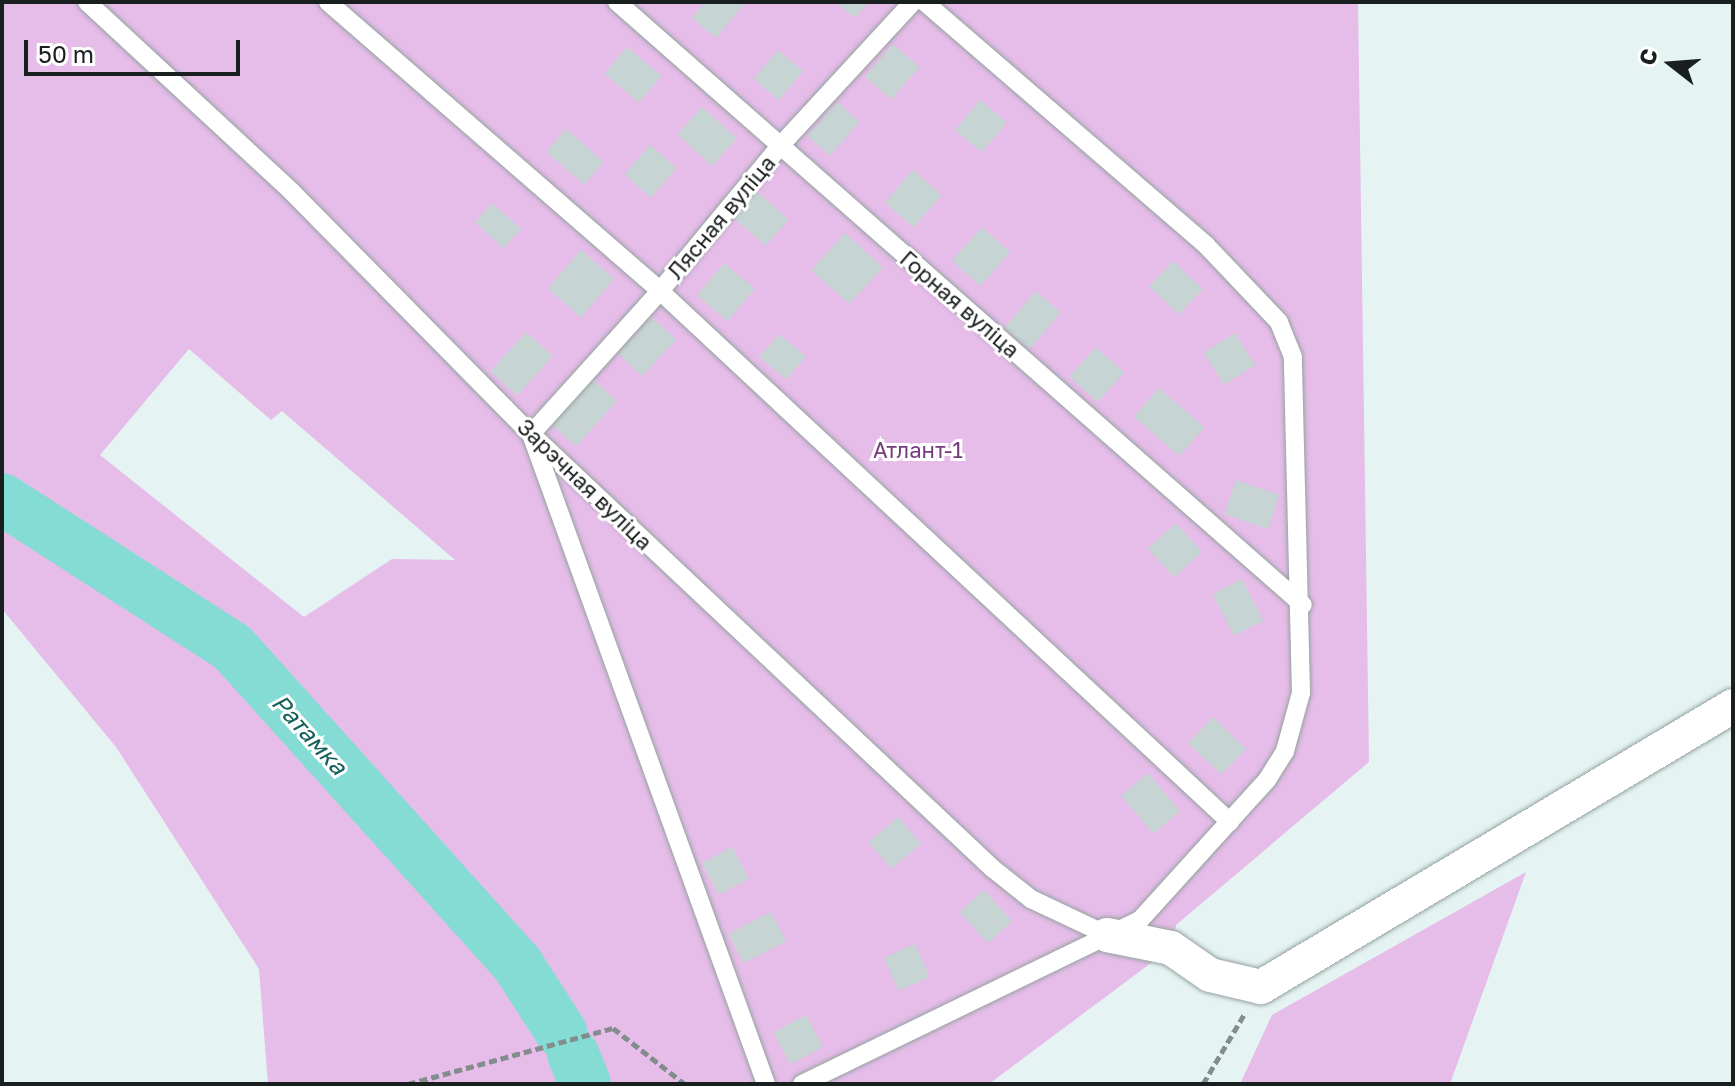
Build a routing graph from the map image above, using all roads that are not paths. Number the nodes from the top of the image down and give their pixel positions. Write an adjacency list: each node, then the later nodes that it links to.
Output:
1 (87, 2): 8 (lane, Зарэчная вуліца)
2 (328, 2): 7 (lane)
3 (617, 2): 6 (lane, Горная вуліца)
4 (913, 2): 6 (lane, Лясная вуліца)
5 (924, 2): 9 (lane)
6 (780, 146): 7 (lane, Лясная вуліца); 9 (lane, Горная вуліца)
7 (660, 291): 8 (lane, Лясная вуліца); 11 (lane)
8 (531, 434): 12 (lane, Зарэчная вуліца); 13 (lane)
9 (1303, 605): 11 (lane)
10 (1733, 706): 12 (street)
11 (1230, 822): 12 (lane)
12 (1107, 935): 14 (lane)
13 (766, 1084)
14 (802, 1084)

